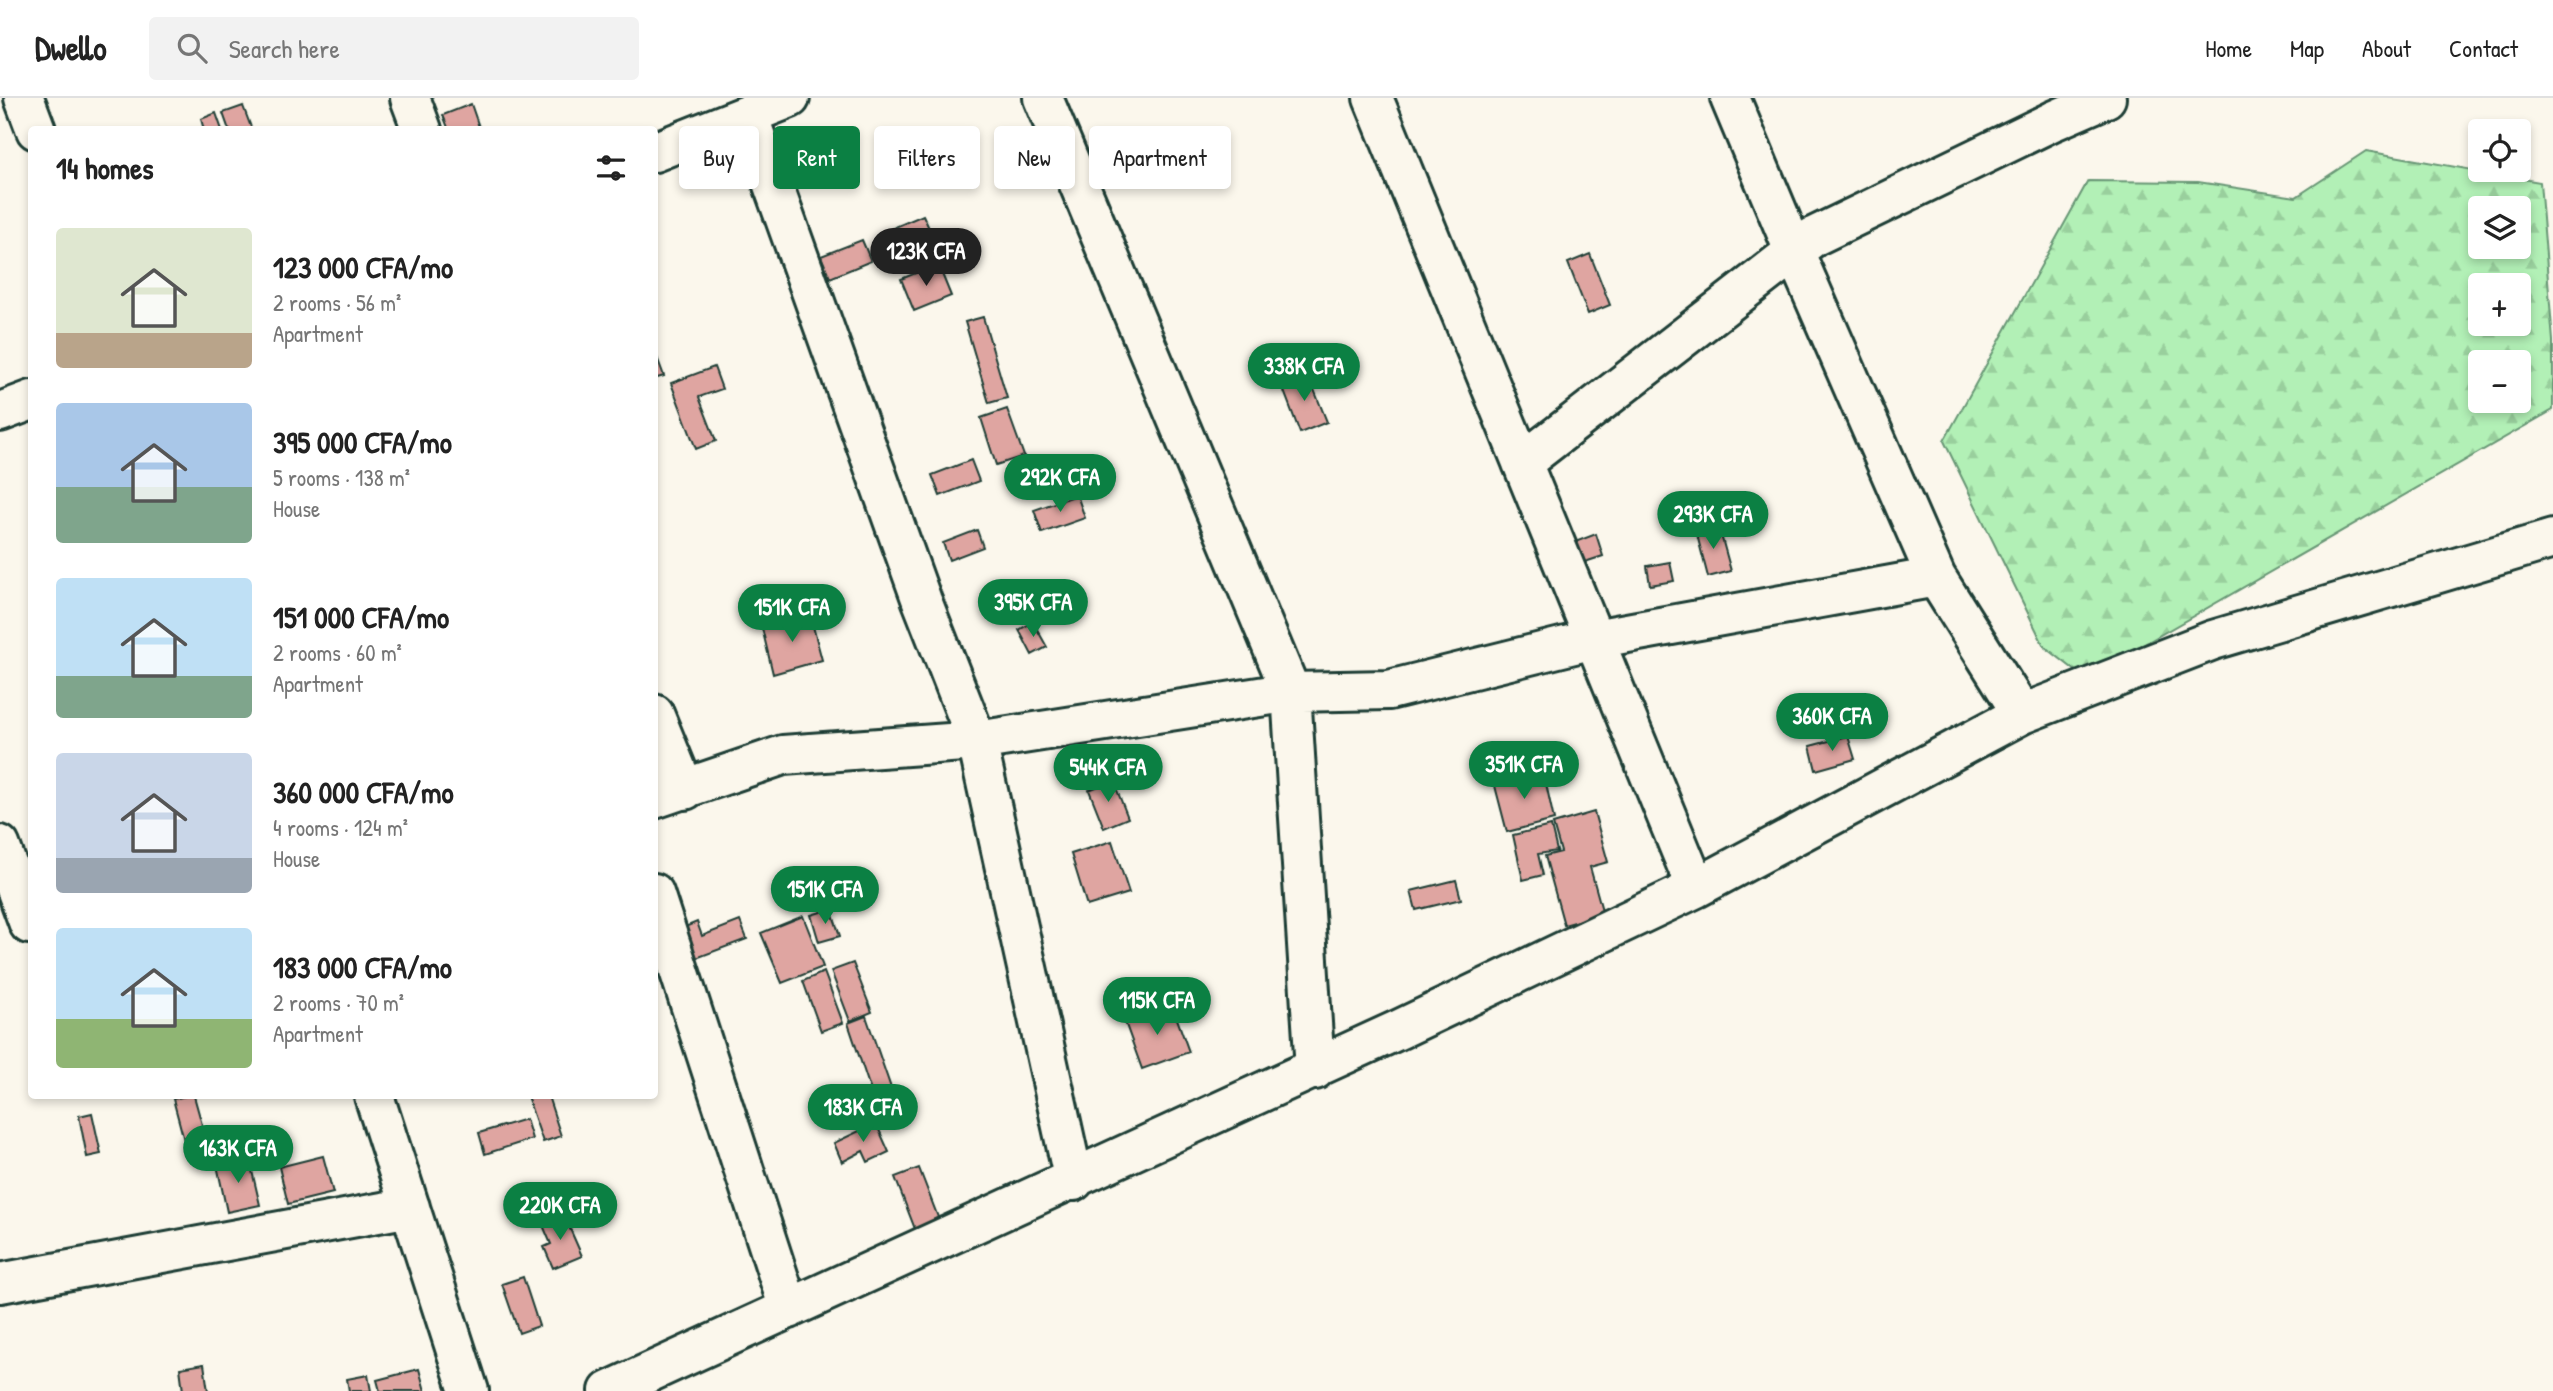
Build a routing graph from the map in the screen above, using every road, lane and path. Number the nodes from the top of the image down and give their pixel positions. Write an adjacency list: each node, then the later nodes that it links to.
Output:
1 (24, 98): 10 (street)
2 (410, 98): 11 (street)
3 (790, 98): 9 (street)
4 (1043, 98): 20 (street)
5 (1373, 98): 16 (street)
6 (1730, 98): 13 (street)
7 (2106, 98): 8 (street)
8 (2049, 109): 13 (street)
9 (748, 115): 12 (street); 23 (street)
10 (34, 126)
11 (420, 126)
12 (658, 150)
13 (1794, 251): 16 (street); 18 (street)
14 (28, 402): 15 (street)
15 (0, 412)
16 (1522, 463): 19 (street)
17 (2553, 540): 21 (street)
18 (1936, 577): 19 (street); 21 (street)
19 (1594, 639): 20 (street); 26 (street)
20 (1291, 692): 23 (street); 29 (street)
21 (2022, 714): 26 (street)
22 (658, 734): 24 (street)
23 (977, 741): 24 (street); 31 (street)
24 (670, 795)
25 (0, 845): 28 (street)
26 (1696, 888): 29 (street)
27 (658, 905): 34 (street)
28 (20, 926)
29 (1315, 1070): 31 (street)
30 (375, 1099): 32 (street)
31 (1074, 1181): 34 (street)
32 (410, 1207): 33 (street); 35 (street)
33 (0, 1283)
34 (789, 1310): 36 (street)
35 (468, 1391)
36 (609, 1391)

